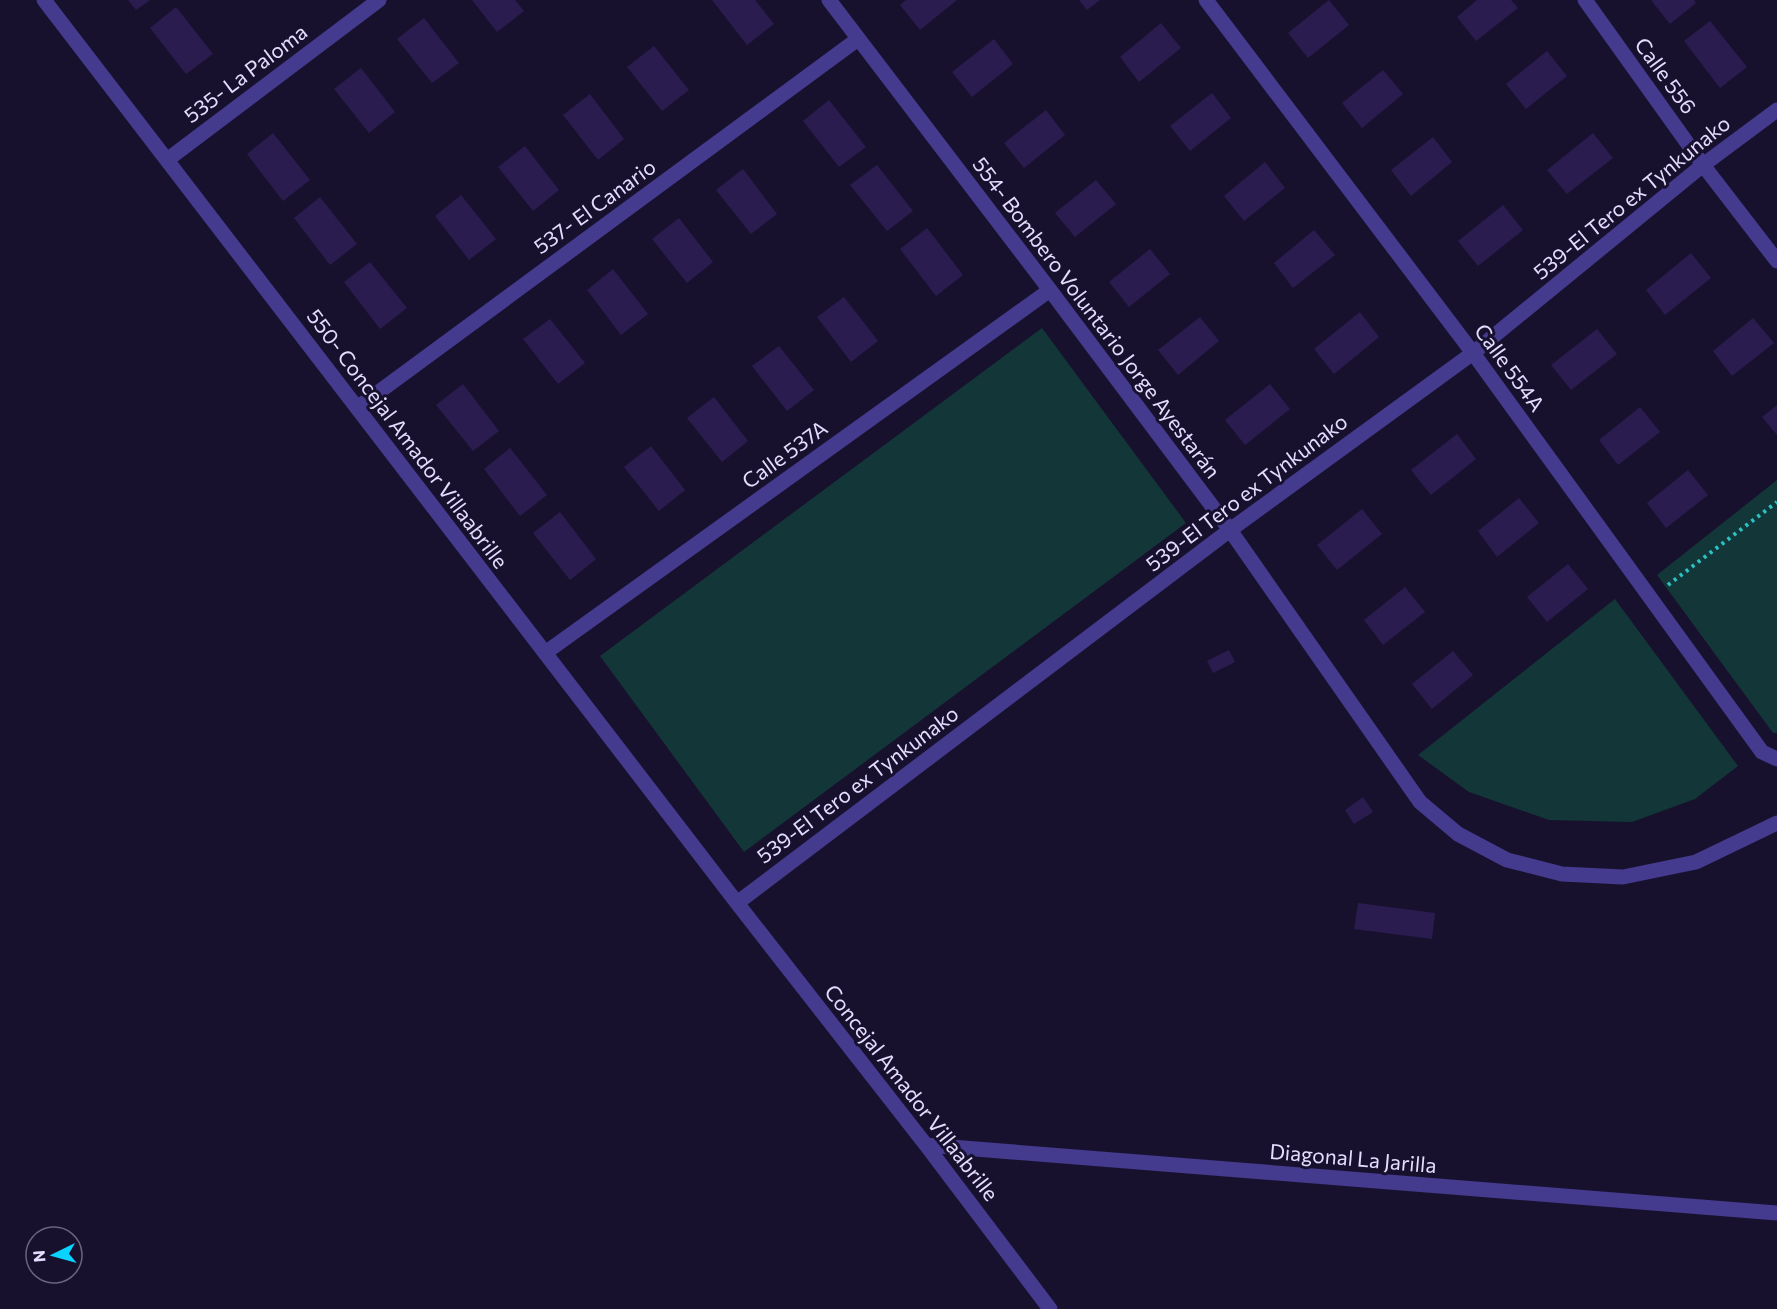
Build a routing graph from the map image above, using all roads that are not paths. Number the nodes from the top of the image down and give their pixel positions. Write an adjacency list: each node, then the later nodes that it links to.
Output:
1 (44, 0): 8 (street, 550- Concejal Amador Villaabrille)
2 (379, 0): 8 (street, 535- La Paloma)
3 (829, 0): 6 (street, 554- Bombero Voluntario Jorge Ayestarán)
4 (1206, 0): 12 (street, Calle 554A)
5 (1586, 0): 9 (street, Calle 556)
6 (858, 39): 11 (street, 554- Bombero Voluntario Jorge Ayestarán); 13 (street, 537- El Canario)
7 (1777, 111): 9 (street, 539-El Tero ex Tynkunako)
8 (167, 160): 13 (street, 550- Concejal Amador Villaabrille)
9 (1703, 165): 10 (street, Calle 556); 12 (street, 539-El Tero ex Tynkunako)
10 (1777, 261)
11 (1050, 290): 14 (street, 554- Bombero Voluntario Jorge Ayestarán); 15 (street, Calle 537A)
12 (1473, 353): 14 (street, 539-El Tero ex Tynkunako); 16 (street, Calle 554A)
13 (357, 408): 15 (street, 550- Concejal Amador Villaabrille)
14 (1230, 530): 17 (street, 554- Bombero Voluntario Jorge Ayestarán); 18 (street, 539-El Tero ex Tynkunako)
15 (545, 654): 18 (street, 550- Concejal Amador Villaabrille)
16 (1777, 759)
17 (1777, 823)
18 (737, 903): 19 (street, Concejal Amador Villaabrille)
19 (927, 1146): 20 (street, Diagonal La Jarilla); 21 (street, Concejal Amador Villaabrille)
20 (1777, 1213)
21 (1050, 1309)

